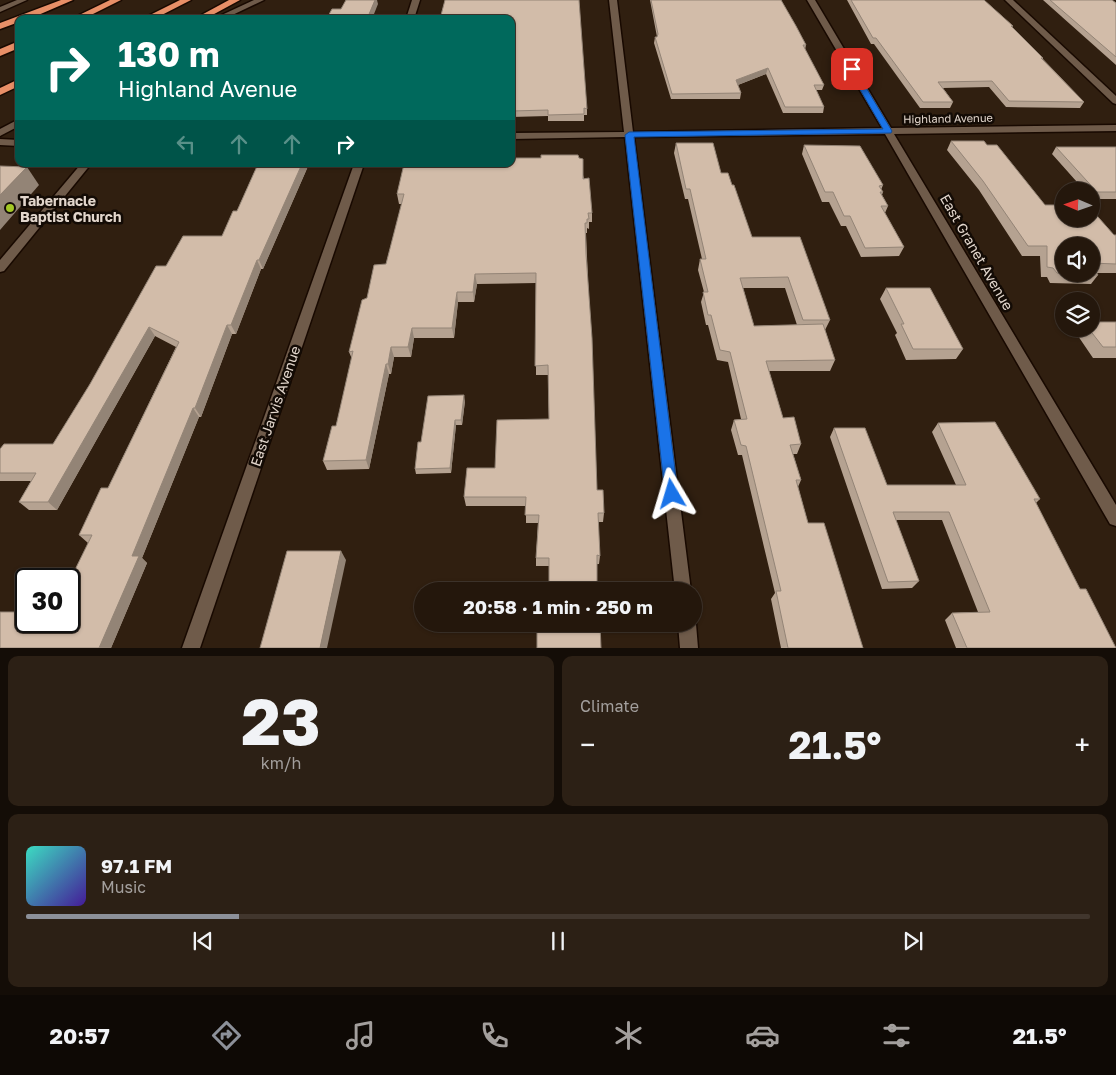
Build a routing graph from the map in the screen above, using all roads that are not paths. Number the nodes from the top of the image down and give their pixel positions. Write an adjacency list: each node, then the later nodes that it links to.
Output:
1 (24, 0): 11 (street)
2 (69, 0): 12 (highway)
3 (117, 0): 13 (highway)
4 (187, 0): 14 (highway)
5 (236, 0): 15 (highway)
6 (260, 0): 16 (street)
7 (416, 0): 17 (street)
8 (613, 0): 29 (street)
9 (811, 0): 27 (street, East Granet Avenue)
10 (1009, 0): 24 (street)
11 (0, 10)
12 (30, 15)
13 (84, 15)
14 (155, 15)
15 (206, 15)
16 (225, 15)
17 (411, 15)
18 (15, 20): 19 (highway)
19 (0, 26)
20 (15, 46): 21 (highway)
21 (0, 53)
22 (15, 84): 23 (highway)
23 (0, 92)
24 (1116, 101)
25 (15, 124): 28 (street)
26 (1116, 128): 27 (street, Highland Avenue)
27 (888, 131): 29 (street, Highland Avenue); 36 (street, East Granet Avenue)
28 (0, 133)
29 (629, 135): 30 (street, Highland Avenue); 37 (street)
30 (515, 136)
31 (0, 142): 32 (street)
32 (15, 143)
33 (84, 167): 35 (street)
34 (358, 167): 39 (street, East Jarvis Avenue)
35 (0, 268)
36 (1116, 519)
37 (682, 582)
38 (688, 632): 40 (street)
39 (191, 648)
40 (690, 648)

